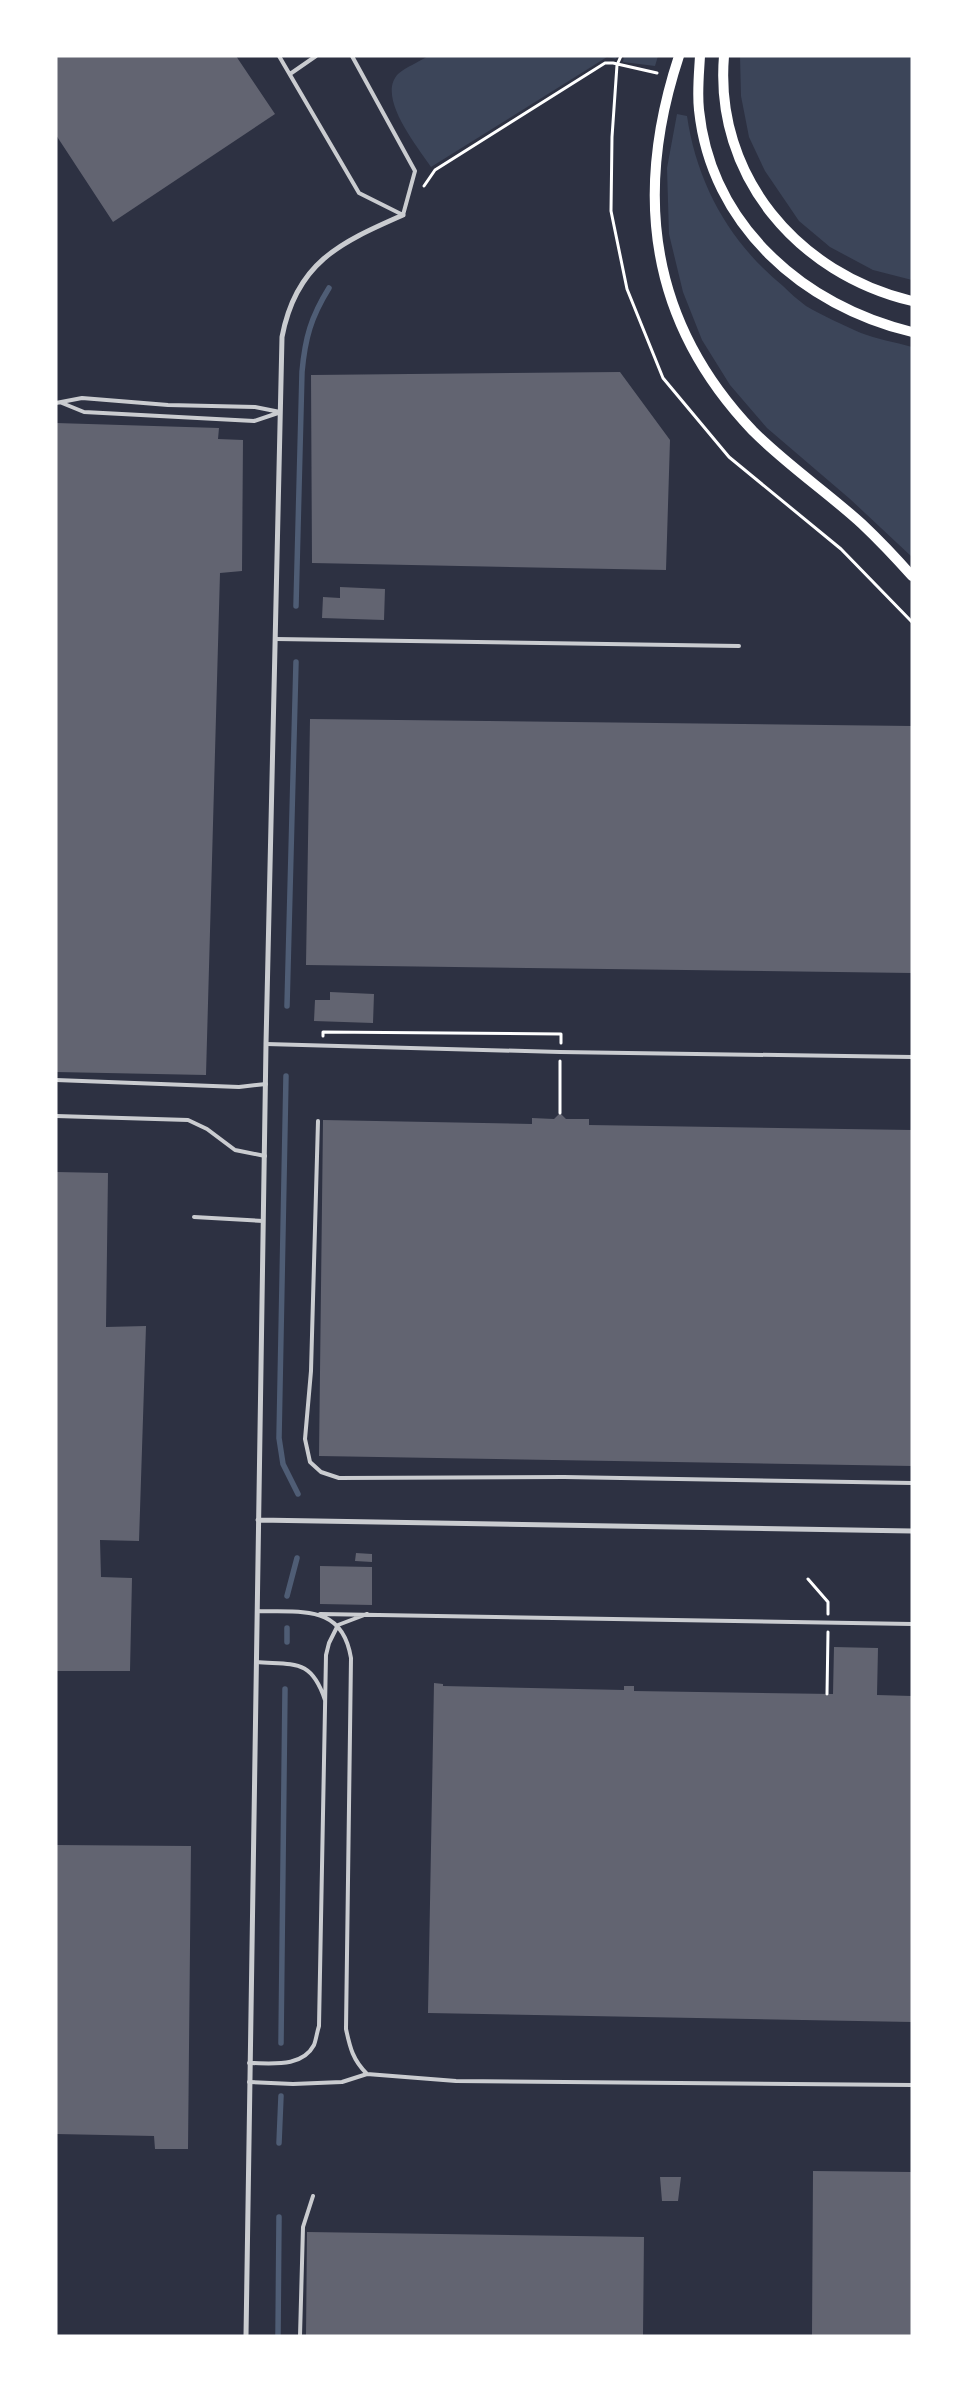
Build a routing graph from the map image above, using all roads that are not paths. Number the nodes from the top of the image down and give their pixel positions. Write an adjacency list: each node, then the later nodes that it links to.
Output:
1 (278, 56): 7 (lane)
2 (316, 56): 7 (lane)
3 (352, 56): 8 (lane)
4 (679, 56): 14 (main road)
5 (700, 56): 10 (main road)
6 (724, 56): 9 (main road)
7 (290, 74): 8 (lane)
8 (403, 215): 13 (street)
9 (912, 301)
10 (912, 332)
11 (56, 403): 12 (lane)
12 (62, 403): 13 (lane); 13 (lane)
13 (280, 412): 15 (street)
14 (912, 576)
15 (276, 639): 16 (lane); 17 (street)
16 (739, 646)
17 (266, 1044): 18 (lane); 20 (street)
18 (912, 1057)
19 (56, 1080): 20 (lane)
20 (266, 1084): 23 (street)
21 (56, 1116): 23 (lane)
22 (318, 1121): 26 (lane)
23 (265, 1156): 25 (street)
24 (194, 1217): 25 (lane)
25 (263, 1221): 27 (street)
26 (912, 1483)
27 (258, 1520): 28 (street); 29 (street)
28 (912, 1531)
29 (257, 1611): 31 (lane); 34 (street)
30 (372, 1613): 31 (lane); 32 (lane); 33 (lane)
31 (320, 1614): 33 (lane)
32 (912, 1624)
33 (338, 1626): 35 (lane); 37 (lane)
34 (256, 1662): 35 (lane); 36 (street)
35 (326, 1704): 36 (lane)
36 (249, 2063): 38 (street)
37 (367, 2074): 38 (lane); 39 (lane)
38 (249, 2082): 41 (street)
39 (912, 2085)
40 (313, 2196): 42 (lane)
41 (246, 2336)
42 (300, 2336)

